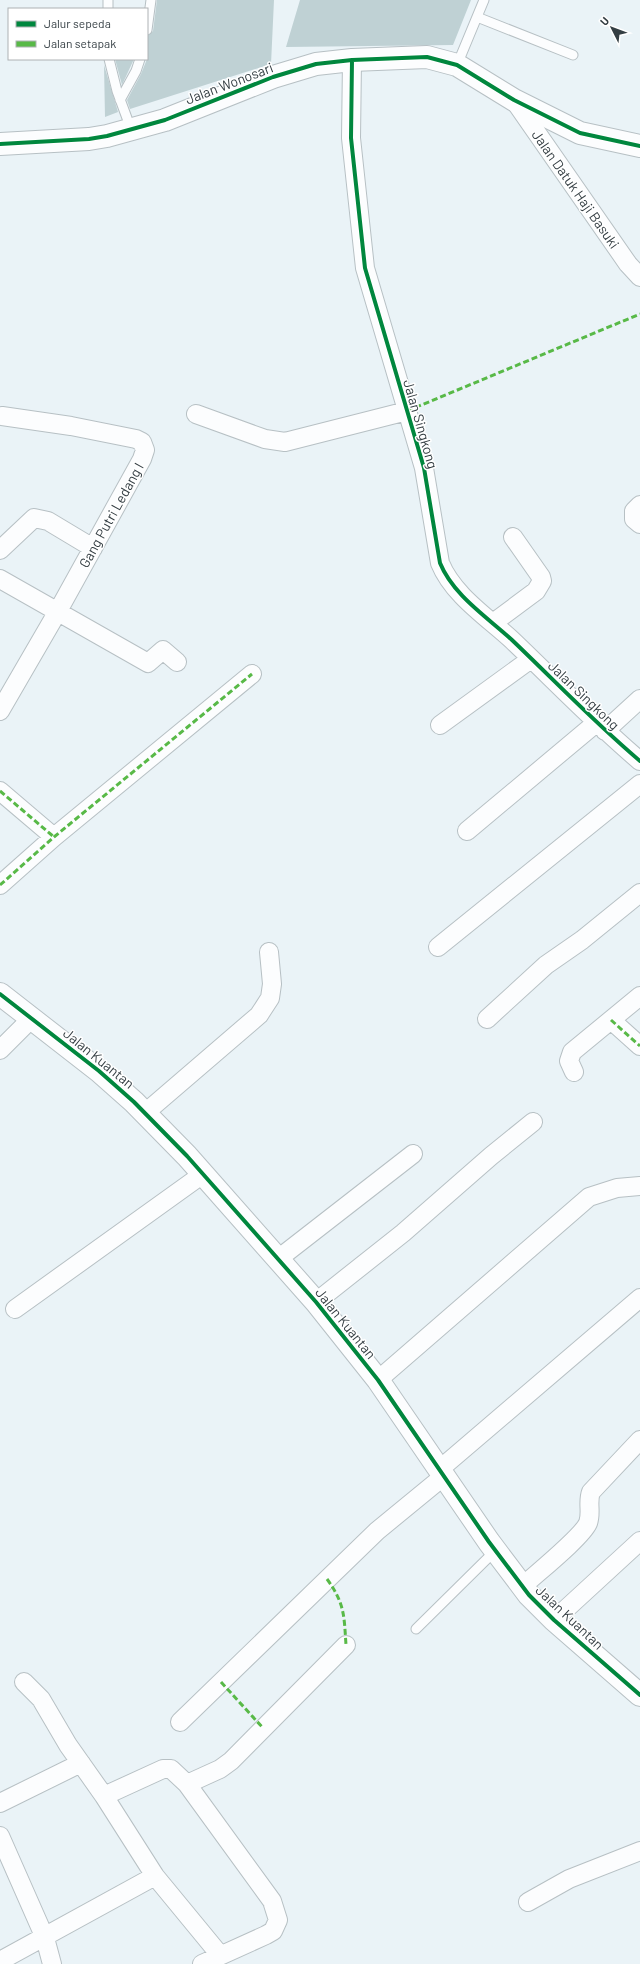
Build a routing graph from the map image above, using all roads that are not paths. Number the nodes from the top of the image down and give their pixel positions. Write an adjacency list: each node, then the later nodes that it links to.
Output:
1 (151, 0): 4 (lane)
2 (484, 0): 3 (lane)
3 (477, 17): 5 (lane); 9 (lane)
4 (148, 22)
5 (573, 55)
6 (109, 60): 10 (lane)
7 (140, 60): 10 (lane)
8 (352, 60): 9 (street, Jalan Wonosari); 12 (street, Jalan Wonosari); 16 (street, Jalan Singkong)
9 (457, 65): 11 (street, Jalan Wonosari)
10 (120, 100): 12 (lane)
11 (514, 100): 14 (street, Jalan Wonosari); 15 (street, Jalan Datuk Haji Basuki)
12 (131, 129): 13 (street, Jalan Wonosari)
13 (0, 144)
14 (640, 146)
15 (640, 277)
16 (407, 411): 17 (street); 26 (street, Jalan Singkong)
17 (196, 414)
18 (2, 416): 22 (street, Gang Putri Ledang I)
19 (640, 505): 20 (street)
20 (640, 524)
21 (513, 537): 26 (street)
22 (93, 548): 23 (street); 25 (street, Gang Putri Ledang I)
23 (0, 550)
24 (0, 578): 25 (street)
25 (58, 611): 28 (street); 31 (street, Gang Putri Ledang I)
26 (493, 623): 27 (street, Jalan Singkong)
27 (531, 659): 32 (street); 33 (street, Jalan Singkong)
28 (177, 662)
29 (252, 674): 38 (street)
30 (640, 698): 33 (street)
31 (0, 711)
32 (440, 725)
33 (600, 727): 34 (street, Jalan Singkong); 37 (street)
34 (640, 761)
35 (640, 784): 41 (street)
36 (0, 791): 38 (street)
37 (467, 831)
38 (54, 837): 39 (street)
39 (0, 885)
40 (640, 893): 46 (street)
41 (438, 947)
42 (269, 952): 51 (street)
43 (0, 994): 45 (street, Jalan Kuantan)
44 (640, 996): 47 (street)
45 (32, 1018): 49 (street); 51 (street, Jalan Kuantan)
46 (487, 1019)
47 (612, 1020): 48 (street); 50 (street)
48 (640, 1046)
49 (0, 1050)
50 (574, 1072)
51 (145, 1113): 54 (street, Jalan Kuantan)
52 (533, 1122): 58 (street)
53 (414, 1154): 56 (street)
54 (203, 1174): 56 (street, Jalan Kuantan); 59 (street)
55 (640, 1186): 60 (street)
56 (278, 1259): 58 (street, Jalan Kuantan)
57 (640, 1298): 62 (street)
58 (316, 1302): 60 (street, Jalan Kuantan)
59 (15, 1309)
60 (378, 1380): 62 (street, Jalan Kuantan)
61 (640, 1440): 65 (street)
62 (442, 1473): 64 (street, Jalan Kuantan); 71 (street)
63 (640, 1541): 66 (street)
64 (495, 1551): 65 (street, Jalan Kuantan); 67 (lane)
65 (523, 1586): 66 (street, Jalan Kuantan)
66 (554, 1620): 70 (street, Jalan Kuantan)
67 (416, 1629)
68 (346, 1645): 73 (street)
69 (24, 1682): 72 (street)
70 (637, 1687)
71 (180, 1722)
72 (81, 1763): 74 (street); 75 (street)
73 (187, 1784): 74 (street); 81 (street)
74 (104, 1796): 78 (street)
75 (0, 1803)
76 (0, 1836): 80 (street)
77 (640, 1851): 79 (street)
78 (155, 1876): 80 (street); 81 (street)
79 (528, 1902)
80 (45, 1938): 82 (street); 83 (street)
81 (220, 1956): 84 (street)
82 (0, 1961)
83 (52, 1964)
84 (202, 1964)

